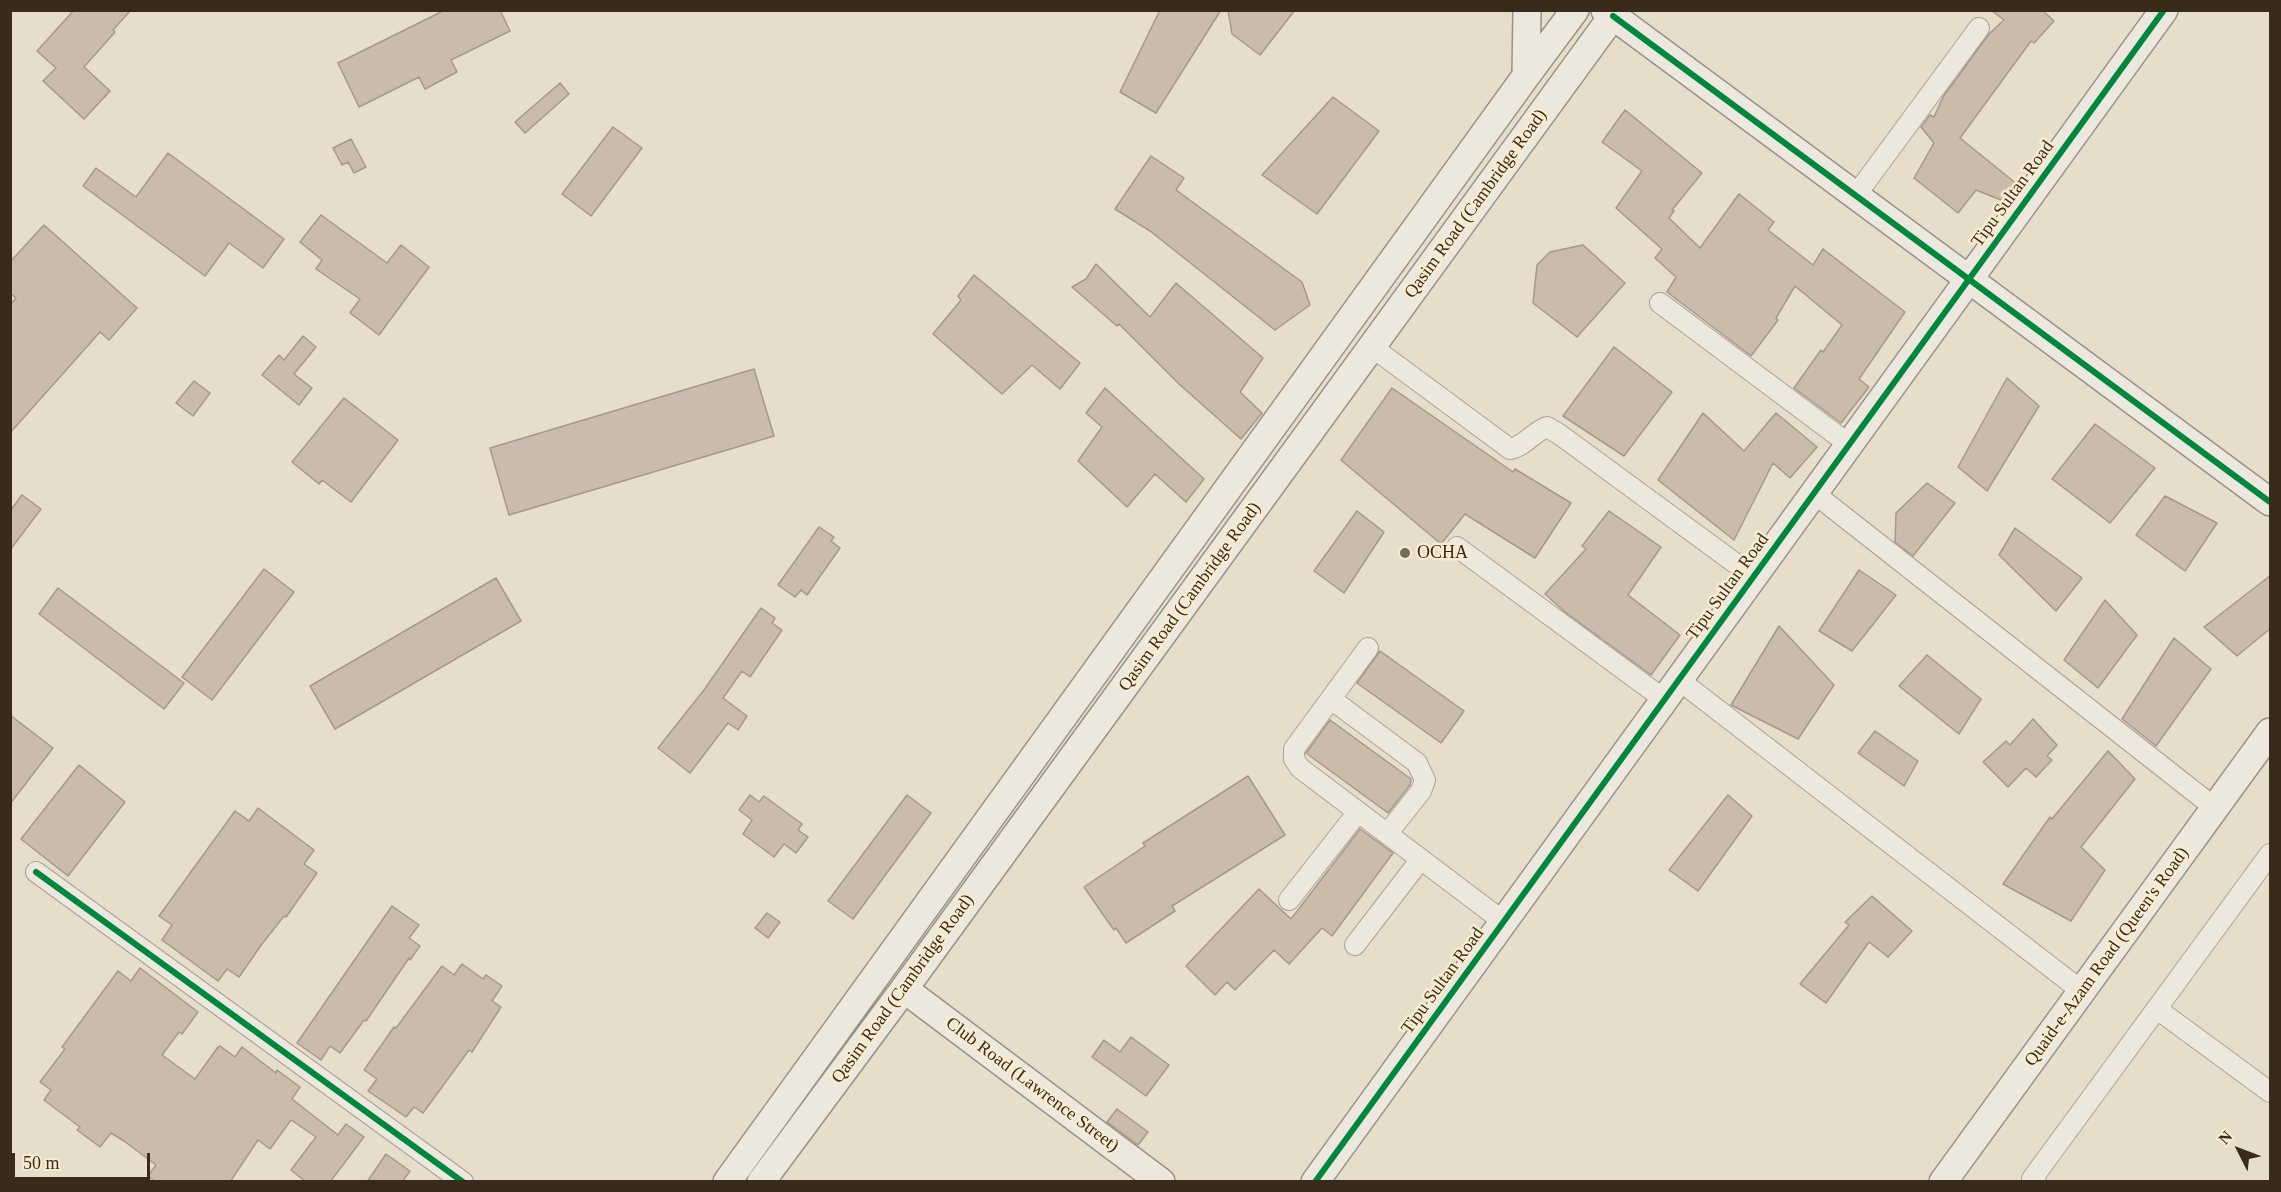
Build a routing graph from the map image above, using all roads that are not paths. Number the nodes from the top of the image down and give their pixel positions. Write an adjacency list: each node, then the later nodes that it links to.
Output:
1 (1527, 10): 6 (main road)
2 (1575, 10): 6 (main road, Qasim Road (Cambridge Road))
3 (2164, 10): 8 (main road, Tipu Sultan Road)
4 (1611, 12): 7 (main road); 10 (main road, Qasim Road (Cambridge Road))
5 (1979, 28): 7 (street)
6 (1526, 76): 34 (main road, Qasim Road (Cambridge Road))
7 (1856, 195): 8 (main road)
8 (1970, 279): 11 (main road, Tipu Sultan Road); 13 (main road)
9 (1660, 303): 11 (street)
10 (1372, 347): 15 (street); 29 (main road, Qasim Road (Cambridge Road))
11 (1850, 445): 12 (main road, Tipu Sultan Road)
12 (1815, 494): 15 (main road, Tipu Sultan Road); 20 (street)
13 (2271, 502)
14 (1457, 547): 17 (street)
15 (1754, 577): 17 (main road, Tipu Sultan Road)
16 (1368, 648): 18 (street)
17 (1672, 690): 27 (main road, Tipu Sultan Road); 30 (street)
18 (1331, 699): 21 (street); 22 (street)
19 (2271, 732): 20 (main road, Quaid-e-Azam Road (Queen's Road))
20 (2216, 808): 30 (main road, Quaid-e-Azam Road (Queen's Road))
21 (1358, 812): 22 (street); 26 (street)
22 (1387, 834): 24 (street)
23 (2271, 854): 31 (street)
24 (1421, 859): 27 (street); 28 (street)
25 (36, 872): 33 (street)
26 (1289, 900)
27 (1504, 922): 37 (main road, Tipu Sultan Road)
28 (1355, 945)
29 (904, 989): 35 (main road, Qasim Road (Cambridge Road)); 36 (main road, Club Road (Lawrence Street))
30 (2083, 992): 38 (main road, Quaid-e-Azam Road (Queen's Road))
31 (2157, 1009): 32 (street); 39 (street)
32 (2271, 1092)
33 (463, 1182)
34 (727, 1182)
35 (761, 1182)
36 (1161, 1182)
37 (1315, 1182)
38 (1943, 1182)
39 (2036, 1182)

